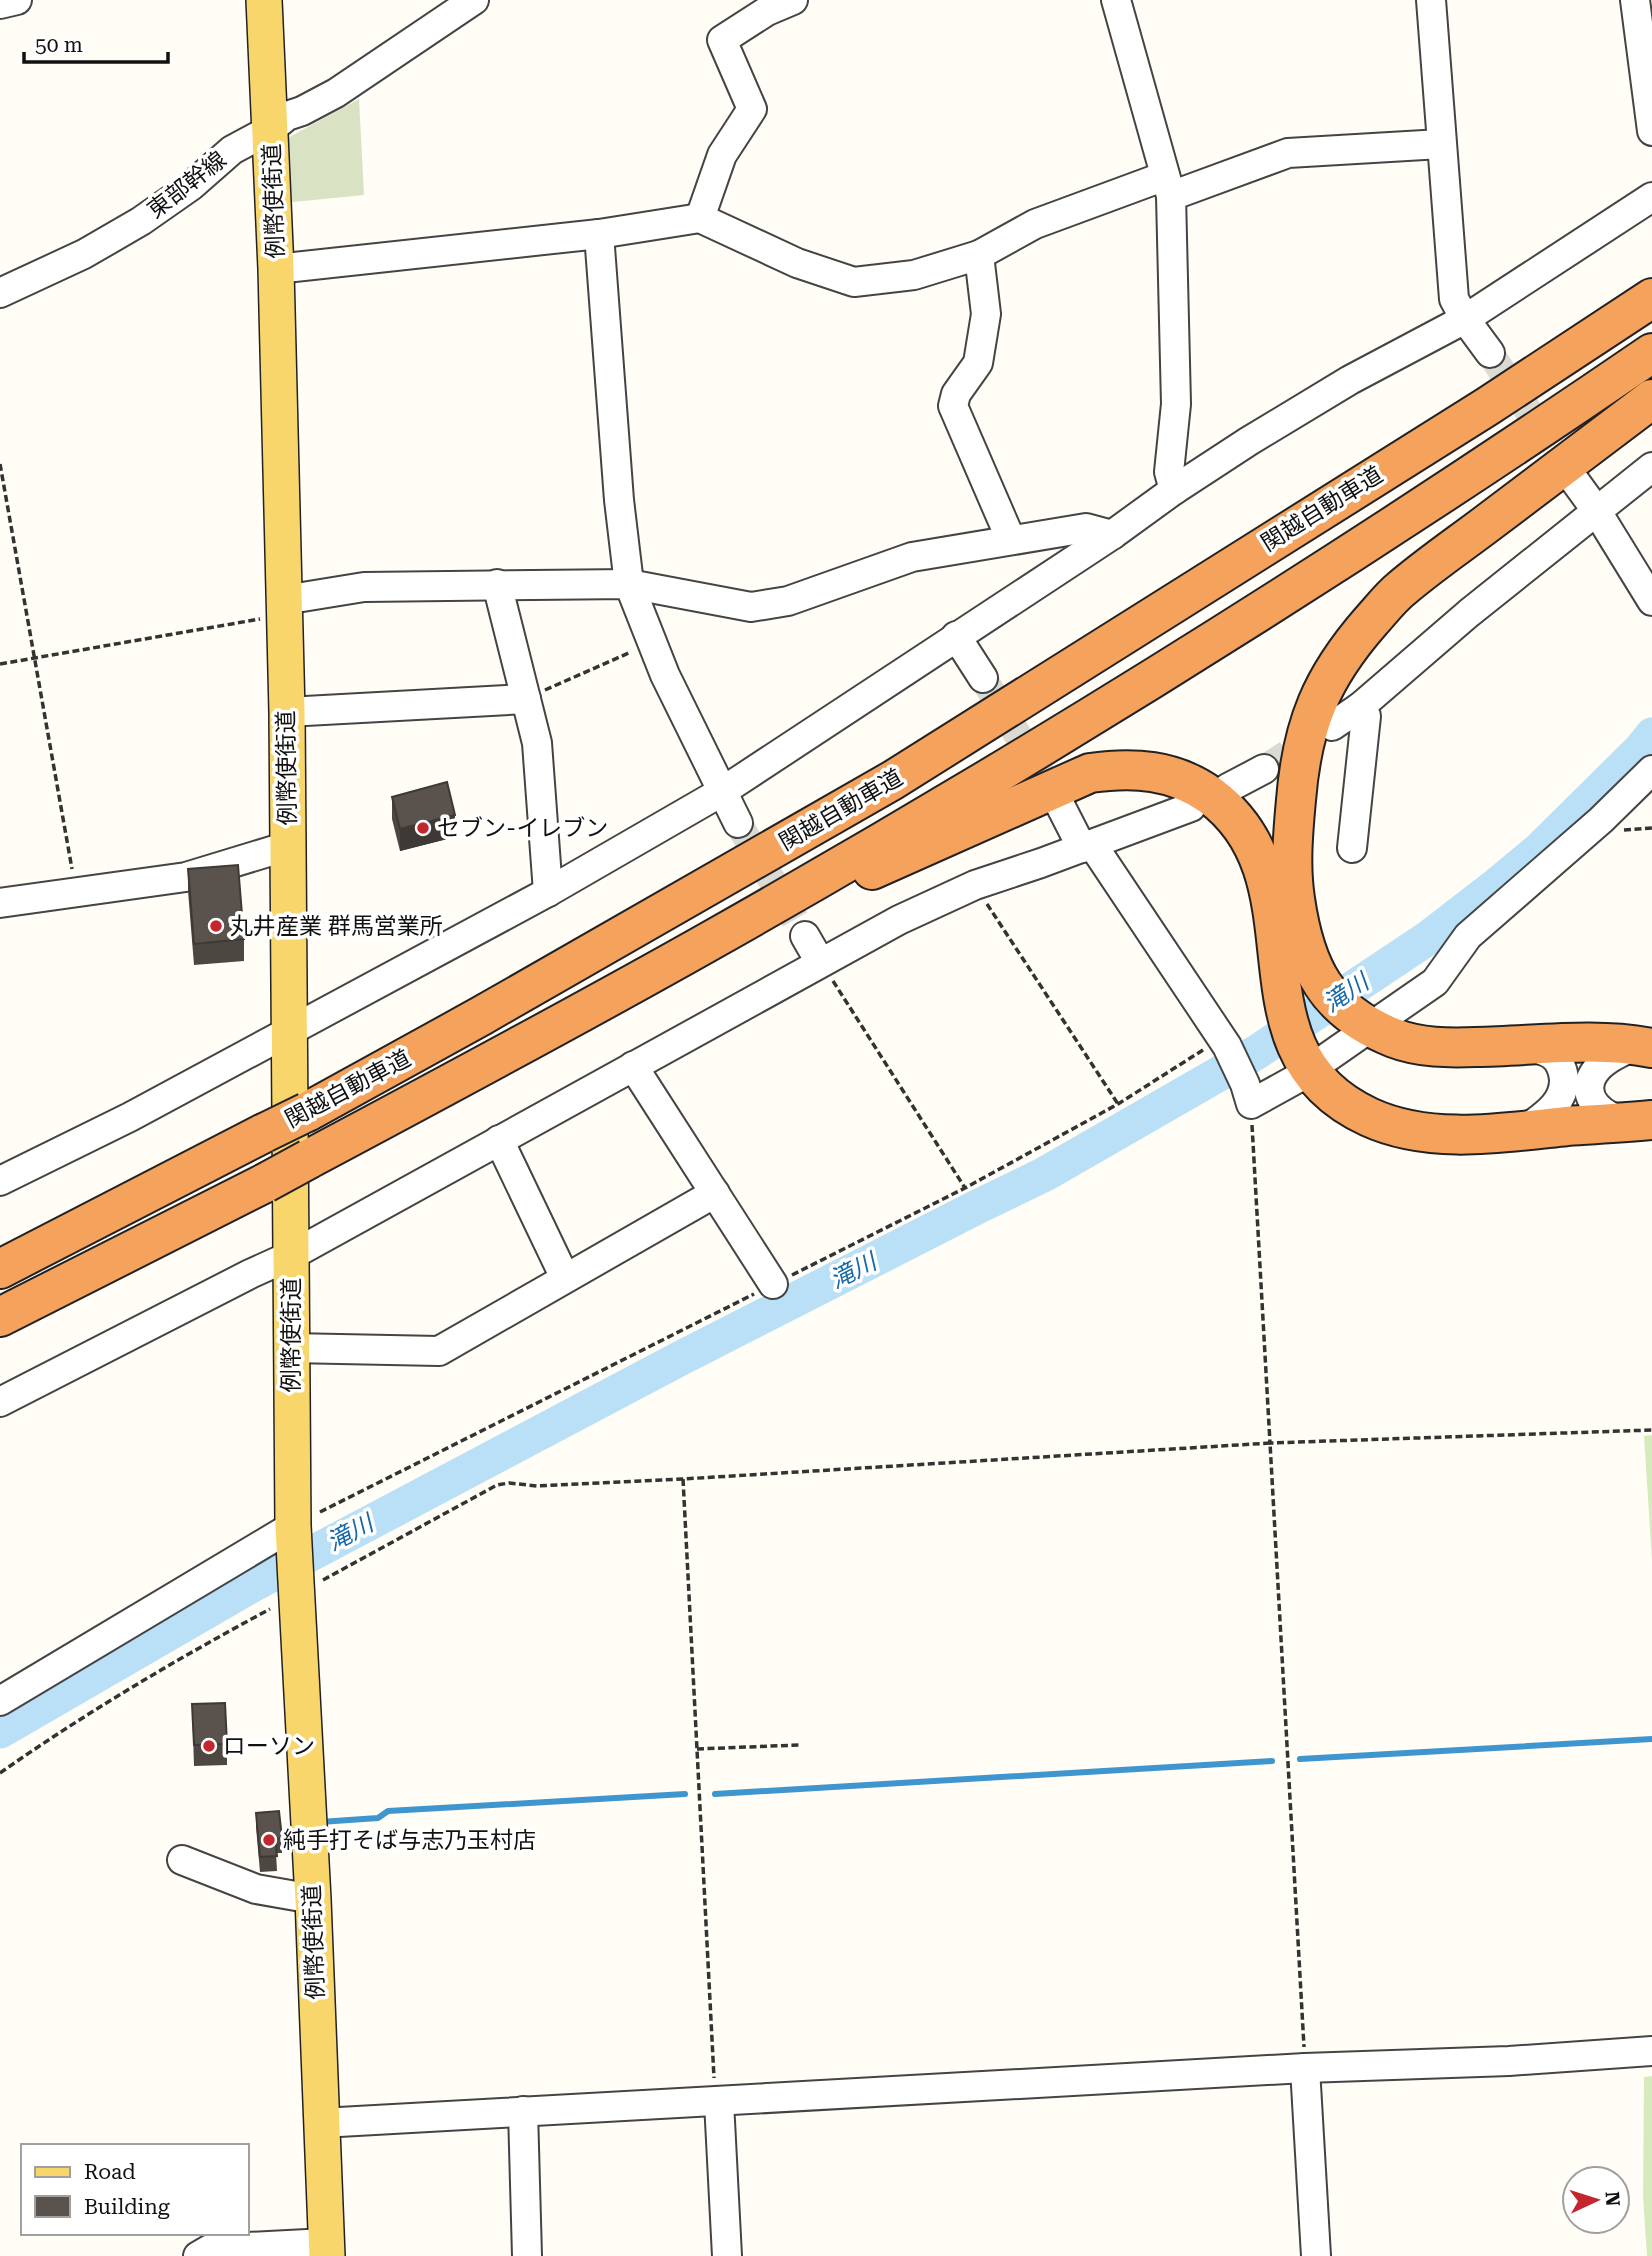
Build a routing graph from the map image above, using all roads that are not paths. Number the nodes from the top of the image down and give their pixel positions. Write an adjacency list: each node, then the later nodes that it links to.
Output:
1 (17, 0): 8 (street)
2 (264, 0): 10 (main road, 例幣使街道)
3 (474, 0): 10 (street, 東部幹線)
4 (793, 0): 9 (street)
5 (1116, 0): 13 (street)
6 (1431, 0): 12 (street)
7 (1635, 0): 11 (street)
8 (0, 4)
9 (768, 5): 15 (street)
10 (271, 129): 18 (main road, 例幣使街道); 19 (street, 東部幹線)
11 (1652, 131)
12 (1441, 144): 13 (street); 21 (street)
13 (1168, 186): 17 (street); 27 (street)
14 (1652, 197): 21 (street)
15 (700, 218): 16 (street); 17 (street)
16 (599, 234): 18 (street); 32 (street)
17 (979, 255): 30 (street)
18 (276, 269): 34 (main road, 例幣使街道)
19 (0, 293)
20 (1652, 298): 68 (highway, 関越自動車道, bridge)
21 (1465, 319): 22 (street); 27 (street)
22 (1490, 353)
23 (1652, 353): 53 (highway, 関越自動車道)
24 (1652, 399): 56 (highway)
25 (1652, 467): 28 (street)
26 (1572, 477): 28 (street)
27 (1174, 490): 29 (street)
28 (1596, 510): 33 (street); 38 (street)
29 (1112, 535): 30 (street); 35 (street)
30 (1011, 540): 32 (street)
31 (497, 584): 32 (street); 34 (street); 37 (street)
32 (629, 584): 44 (street)
33 (1652, 601)
34 (284, 608): 39 (main road, 例幣使街道)
35 (956, 636): 36 (street); 44 (street)
36 (983, 678)
37 (526, 699): 39 (street); 51 (street)
38 (1360, 707): 40 (street); 50 (street)
39 (287, 712): 48 (main road, 例幣使街道)
40 (1332, 726)
41 (1264, 769): 43 (street)
42 (1652, 770): 56 (street)
43 (1228, 788)
44 (723, 792): 47 (street); 51 (street)
45 (1059, 803): 49 (street)
46 (1191, 807): 49 (street)
47 (738, 823)
48 (288, 846): 52 (street); 57 (main road, 例幣使街道)
49 (1087, 846): 55 (street); 61 (street)
50 (1352, 848)
51 (548, 892): 57 (street)
52 (0, 903)
53 (719, 936): 61 (highway); 71 (highway, 関越自動車道, bridge)
54 (805, 936): 55 (street)
55 (820, 962): 60 (street)
56 (1369, 1026): 58 (highway); 61 (street)
57 (288, 1030): 65 (street); 67 (main road, 例幣使街道)
58 (1531, 1046): 59 (highway); 63 (street)
59 (1644, 1047): 62 (street)
60 (633, 1066): 64 (street); 66 (street)
61 (1310, 1068): 63 (highway)
62 (1643, 1121): 63 (highway)
63 (1525, 1130)
64 (499, 1140): 67 (street); 69 (street)
65 (0, 1181)
66 (715, 1193): 69 (street); 70 (street)
67 (292, 1255): 72 (main road, 例幣使街道); 73 (street)
68 (0, 1269)
69 (565, 1279): 72 (street)
70 (773, 1284)
71 (0, 1317)
72 (290, 1348): 74 (main road, 例幣使街道)
73 (0, 1402)
74 (293, 1531): 75 (street); 77 (main road, 例幣使街道)
75 (0, 1701)
76 (182, 1860): 77 (street)
77 (313, 1899): 82 (main road, 例幣使街道)
78 (1652, 2052): 79 (street)
79 (1305, 2068): 80 (street); 87 (street)
80 (719, 2102): 81 (street); 86 (street)
81 (523, 2111): 82 (street); 85 (street)
82 (321, 2123): 83 (main road, 例幣使街道)
83 (326, 2250): 84 (street)
84 (198, 2256)
85 (527, 2256)
86 (727, 2256)
87 (1316, 2256)

